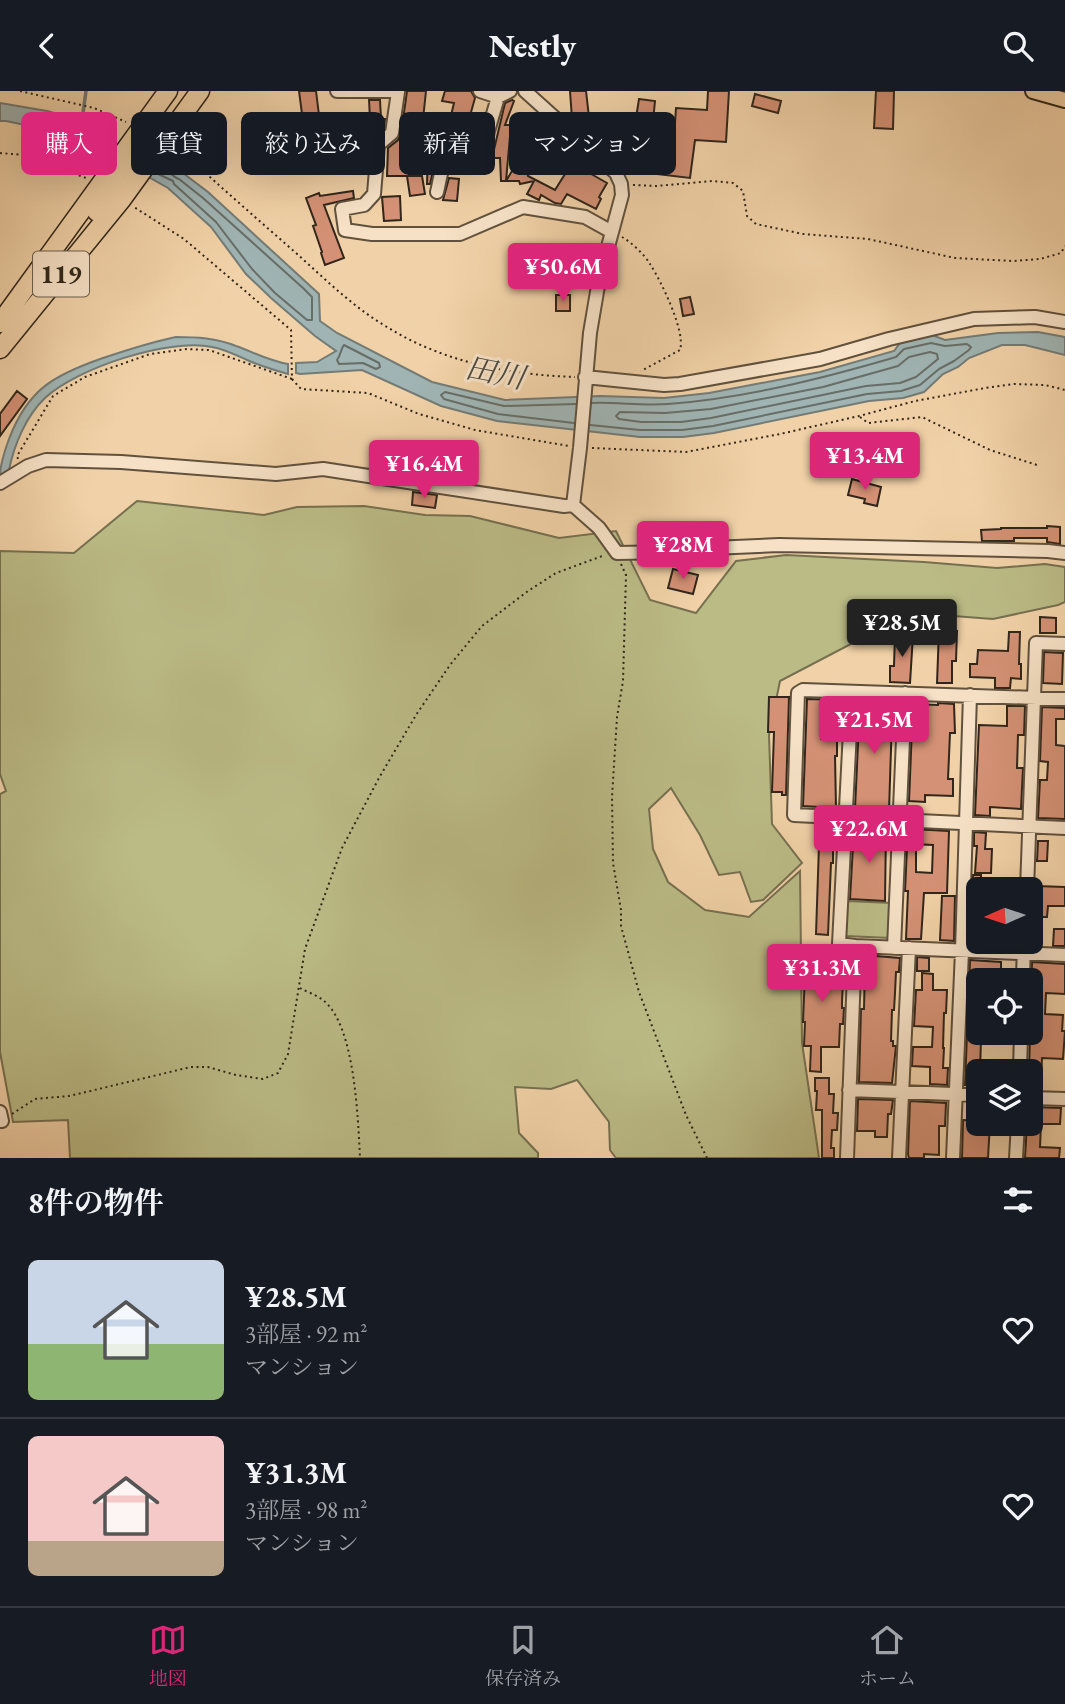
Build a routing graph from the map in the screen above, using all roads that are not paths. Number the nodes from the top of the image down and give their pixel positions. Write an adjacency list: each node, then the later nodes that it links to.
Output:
1 (153, 91): 13 (highway, 119)
2 (167, 91): 14 (highway, 119)
3 (186, 91): 15 (highway, 119)
4 (200, 91): 16 (highway, 119)
5 (337, 91): 6 (street)
6 (398, 91): 21 (street)
7 (480, 91): 11 (street)
8 (510, 91): 11 (street)
9 (525, 91): 21 (street)
10 (1033, 91): 12 (main road)
11 (498, 97): 20 (street)
12 (1065, 100)
13 (149, 112)
14 (155, 112)
15 (163, 112)
16 (168, 112)
17 (131, 150): 19 (highway, 119)
18 (131, 150): 19 (highway, 119)
19 (106, 189): 23 (highway, 119); 24 (highway, 119)
20 (437, 192)
21 (612, 232): 25 (street)
22 (1065, 322): 25 (street)
23 (0, 323)
24 (0, 349)
25 (585, 379): 27 (street)
26 (0, 483): 27 (street)
27 (573, 505): 28 (street)
28 (1065, 553)
29 (1065, 644): 33 (street)
30 (852, 692): 31 (street); 35 (street); 35 (street)
31 (905, 693): 32 (street); 36 (street)
32 (970, 695): 33 (street); 37 (street)
33 (1034, 697): 34 (street); 38 (street)
34 (1065, 699)
35 (845, 818): 36 (street); 41 (street)
36 (899, 821): 37 (street); 42 (street)
37 (966, 824): 38 (street); 44 (street)
38 (1030, 827): 39 (street); 40 (street)
39 (1065, 828)
40 (1028, 877)
41 (855, 946): 42 (street); 48 (street)
42 (894, 948): 43 (street)
43 (909, 948): 44 (street); 49 (street)
44 (962, 951): 45 (street); 50 (street)
45 (966, 951)
46 (1043, 951): 47 (street)
47 (1065, 955)
48 (849, 1090): 49 (street); 55 (street)
49 (902, 1092): 50 (street); 56 (street)
50 (956, 1094): 51 (street); 57 (street)
51 (966, 1094)
52 (1043, 1098): 53 (street)
53 (1065, 1099)
54 (1017, 1136): 58 (street)
55 (847, 1158)
56 (899, 1158)
57 (953, 1158)
58 (1016, 1158)

